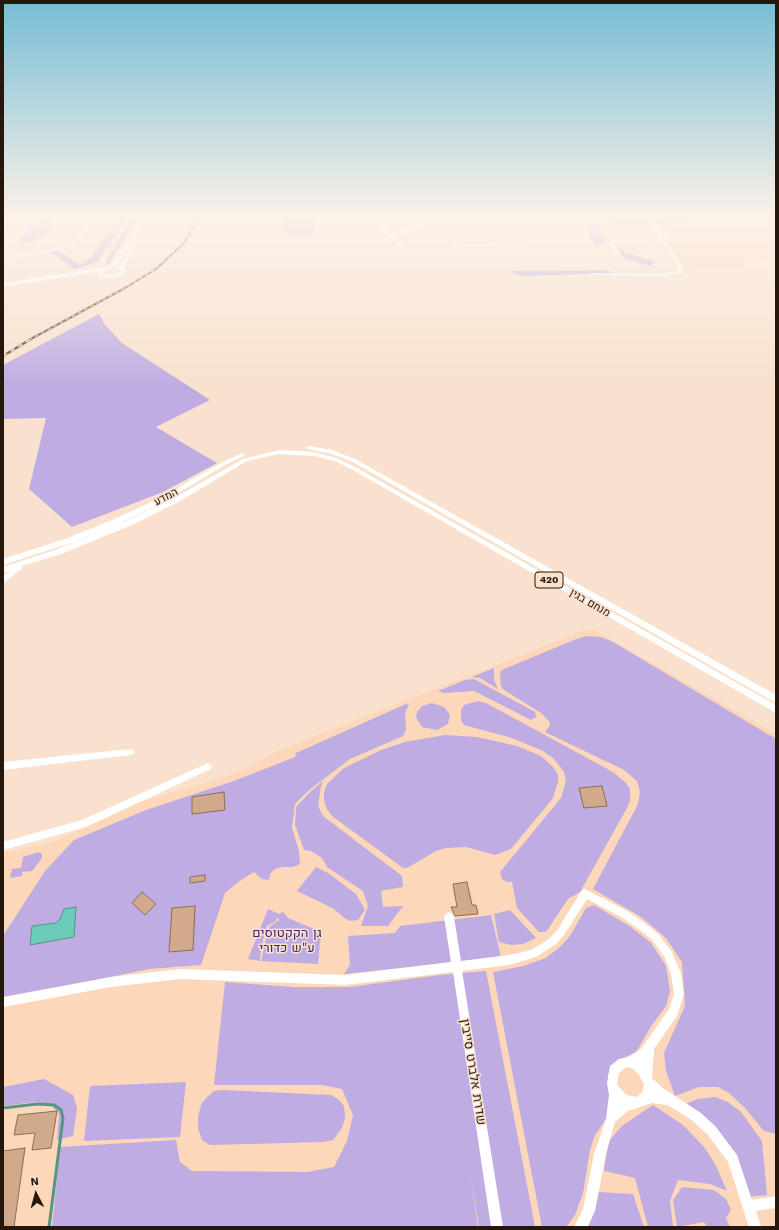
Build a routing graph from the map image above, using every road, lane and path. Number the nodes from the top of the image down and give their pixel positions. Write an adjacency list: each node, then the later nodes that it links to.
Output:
1 (95, 273): 6 (main road)
2 (103, 273): 3 (main road)
3 (123, 273)
4 (672, 273): 5 (street)
5 (592, 274)
6 (3, 286)
7 (330, 451): 9 (main road, המדע); 13 (main road, מנחם בגין / 420)
8 (319, 455): 10 (main road, המדע); 14 (main road, מנחם בגין / 420)
9 (3, 562)
10 (26, 563): 11 (main road, המדע); 12 (main road)
11 (3, 570)
12 (3, 580)
13 (776, 699)
14 (776, 709)
15 (130, 752): 16 (street)
16 (3, 766)
17 (208, 767): 18 (street)
18 (3, 846)
19 (449, 917): 20 (street, שדרת אלברט סייבין)
20 (457, 966): 21 (street); 22 (street); 31 (street, שדרת אלברט סייבין)
21 (3, 1002)
22 (649, 1047): 23 (street); 24 (street)
23 (629, 1062): 24 (street); 25 (street)
24 (647, 1079): 26 (street); 27 (street)
25 (612, 1083): 26 (street); 28 (street)
26 (640, 1102): 27 (street); 28 (street)
27 (674, 1103): 30 (street)
28 (611, 1119): 32 (street)
29 (776, 1202): 30 (street)
30 (749, 1206): 33 (street)
31 (496, 1227)
32 (580, 1227)
33 (755, 1227)

